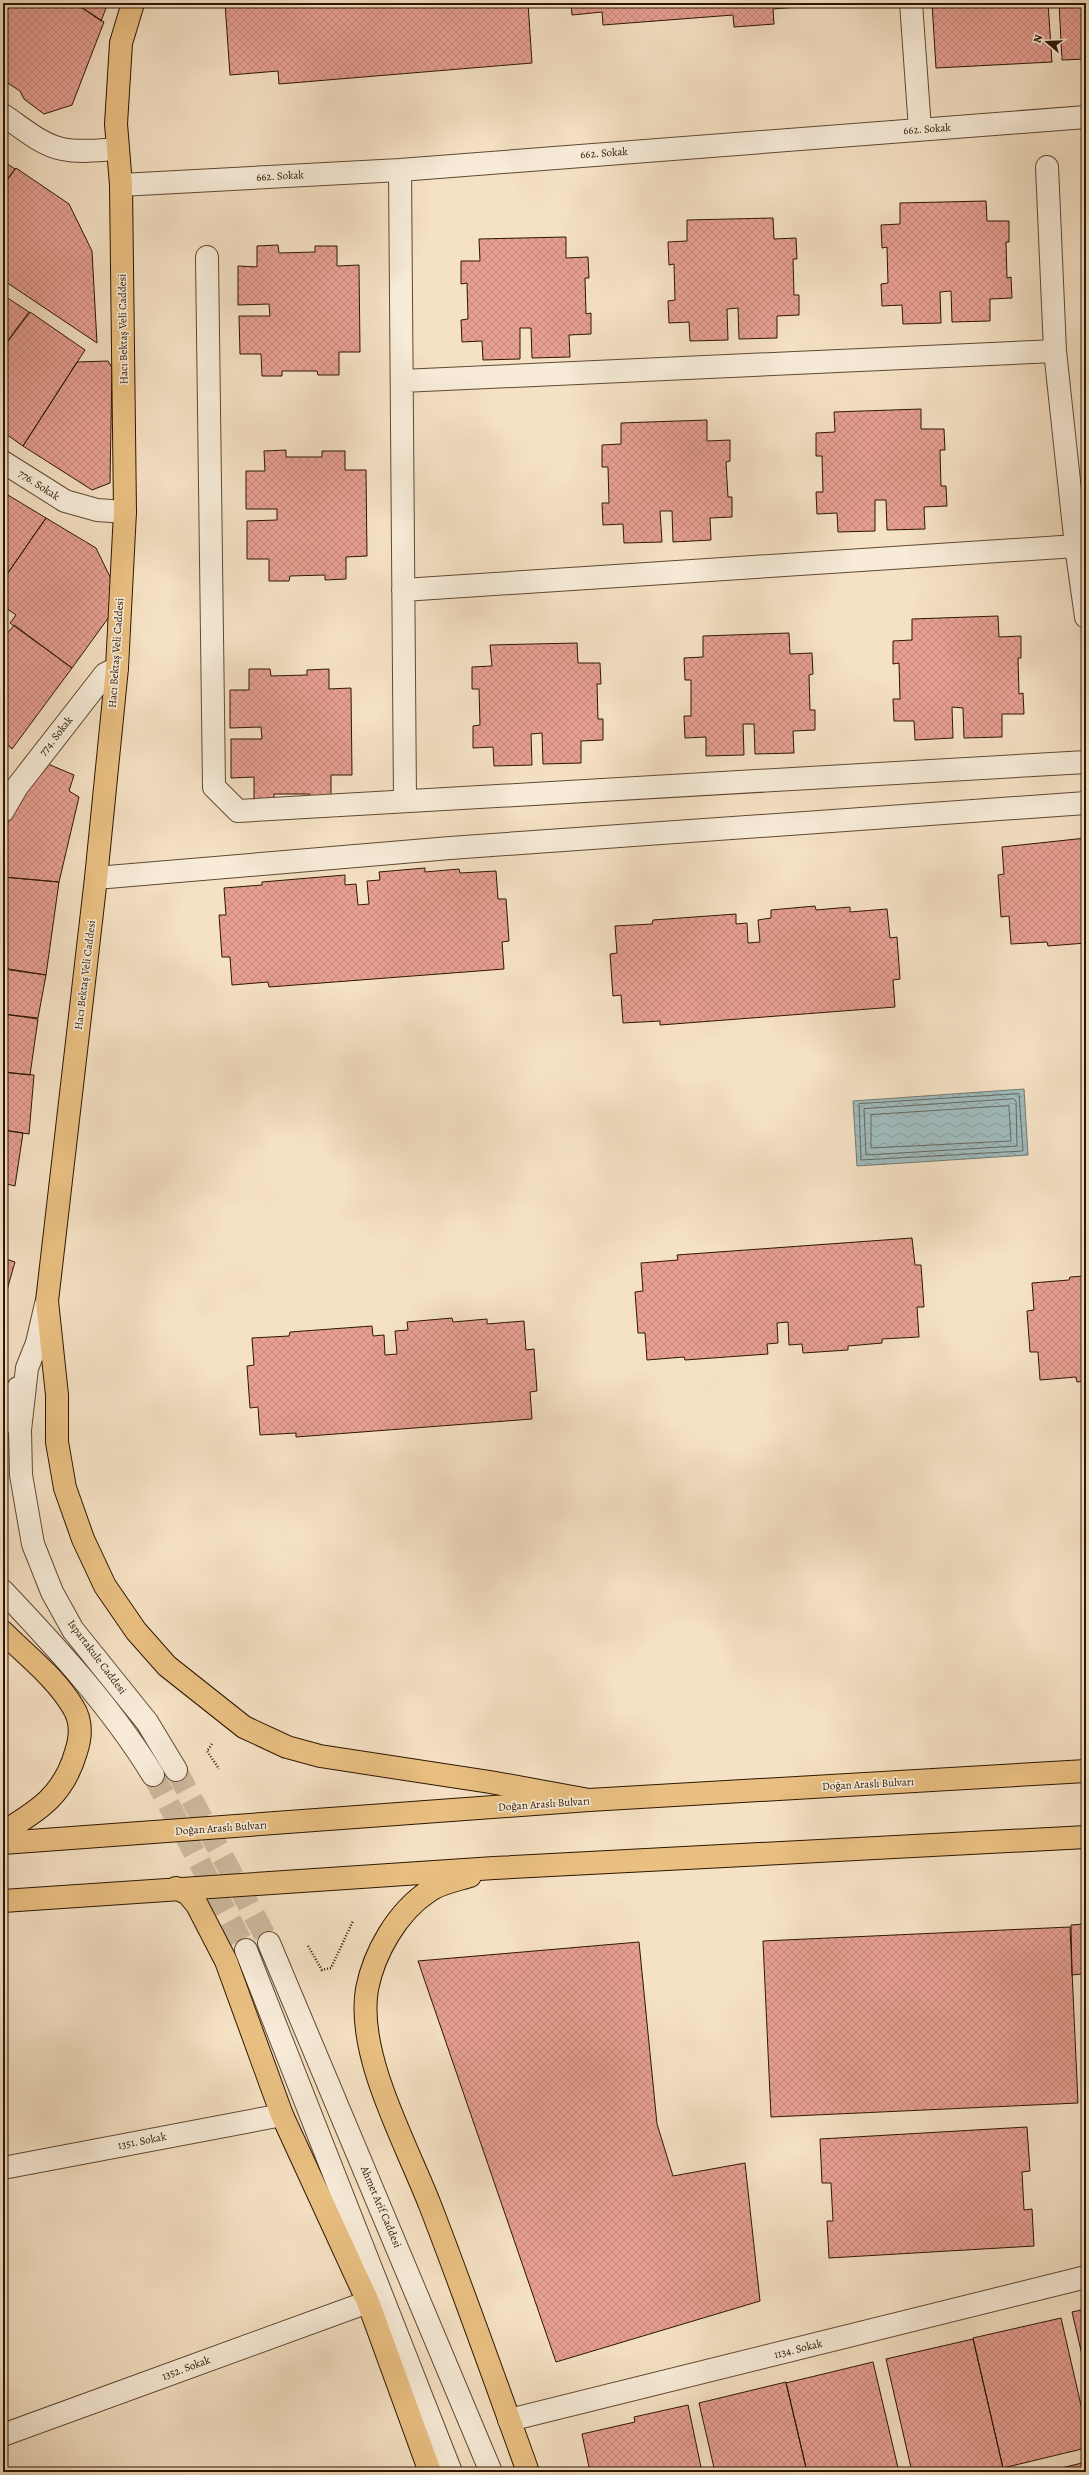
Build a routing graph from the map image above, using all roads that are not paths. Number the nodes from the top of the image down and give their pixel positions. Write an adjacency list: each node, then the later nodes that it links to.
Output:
1 (133, 3): 6 (main road, Hacı Bektaş Veli Caddesi)
2 (911, 3): 5 (street)
3 (3, 115): 6 (street)
4 (1086, 117): 5 (street, 662. Sokak)
5 (920, 129): 8 (street, 662. Sokak)
6 (118, 149): 9 (main road, Hacı Bektaş Veli Caddesi)
7 (1047, 167): 11 (street)
8 (400, 170): 9 (street, 662. Sokak); 12 (street)
9 (121, 185): 14 (main road, Hacı Bektaş Veli Caddesi)
10 (207, 257): 20 (street)
11 (1055, 350): 12 (street); 15 (street)
12 (402, 381): 16 (street)
13 (3, 462): 14 (street, 776. Sokak)
14 (125, 512): 18 (main road, Hacı Bektaş Veli Caddesi)
15 (1076, 546): 16 (street); 17 (street)
16 (403, 590): 20 (street)
17 (1086, 617)
18 (117, 668): 22 (street, 774. Sokak); 23 (main road, Hacı Bektaş Veli Caddesi)
19 (1086, 762): 20 (street)
20 (405, 801)
21 (1086, 803): 23 (street)
22 (3, 811)
23 (96, 878): 24 (main road, Hacı Bektaş Veli Caddesi)
24 (47, 1301): 25 (street, Ispartakule Caddesi); 32 (main road, Hacı Bektaş Veli Caddesi)
25 (28, 1368): 26 (street); 29 (street, Ispartakule Caddesi)
26 (3, 1424)
27 (3, 1591): 31 (street)
28 (3, 1632): 33 (main road)
29 (176, 1770)
30 (1086, 1771): 32 (main road, Doğan Araslı Bulvarı)
31 (153, 1775)
32 (589, 1800): 35 (main road, Doğan Araslı Bulvarı)
33 (3, 1832)
34 (1086, 1837): 36 (main road)
35 (3, 1843)
36 (494, 1868): 37 (main road); 45 (main road)
37 (176, 1888): 38 (main road); 41 (main road)
38 (3, 1901)
39 (269, 1943): 49 (street, Ahmet Arif Caddesi)
40 (246, 1950): 48 (street)
41 (282, 2114): 42 (street, 1351. Sokak); 44 (main road)
42 (3, 2168)
43 (1086, 2277): 45 (street, 1134. Sokak)
44 (368, 2302): 46 (street, 1352. Sokak); 47 (main road)
45 (509, 2420): 50 (main road)
46 (3, 2435)
47 (430, 2472)
48 (451, 2472)
49 (491, 2472)
50 (528, 2472)

